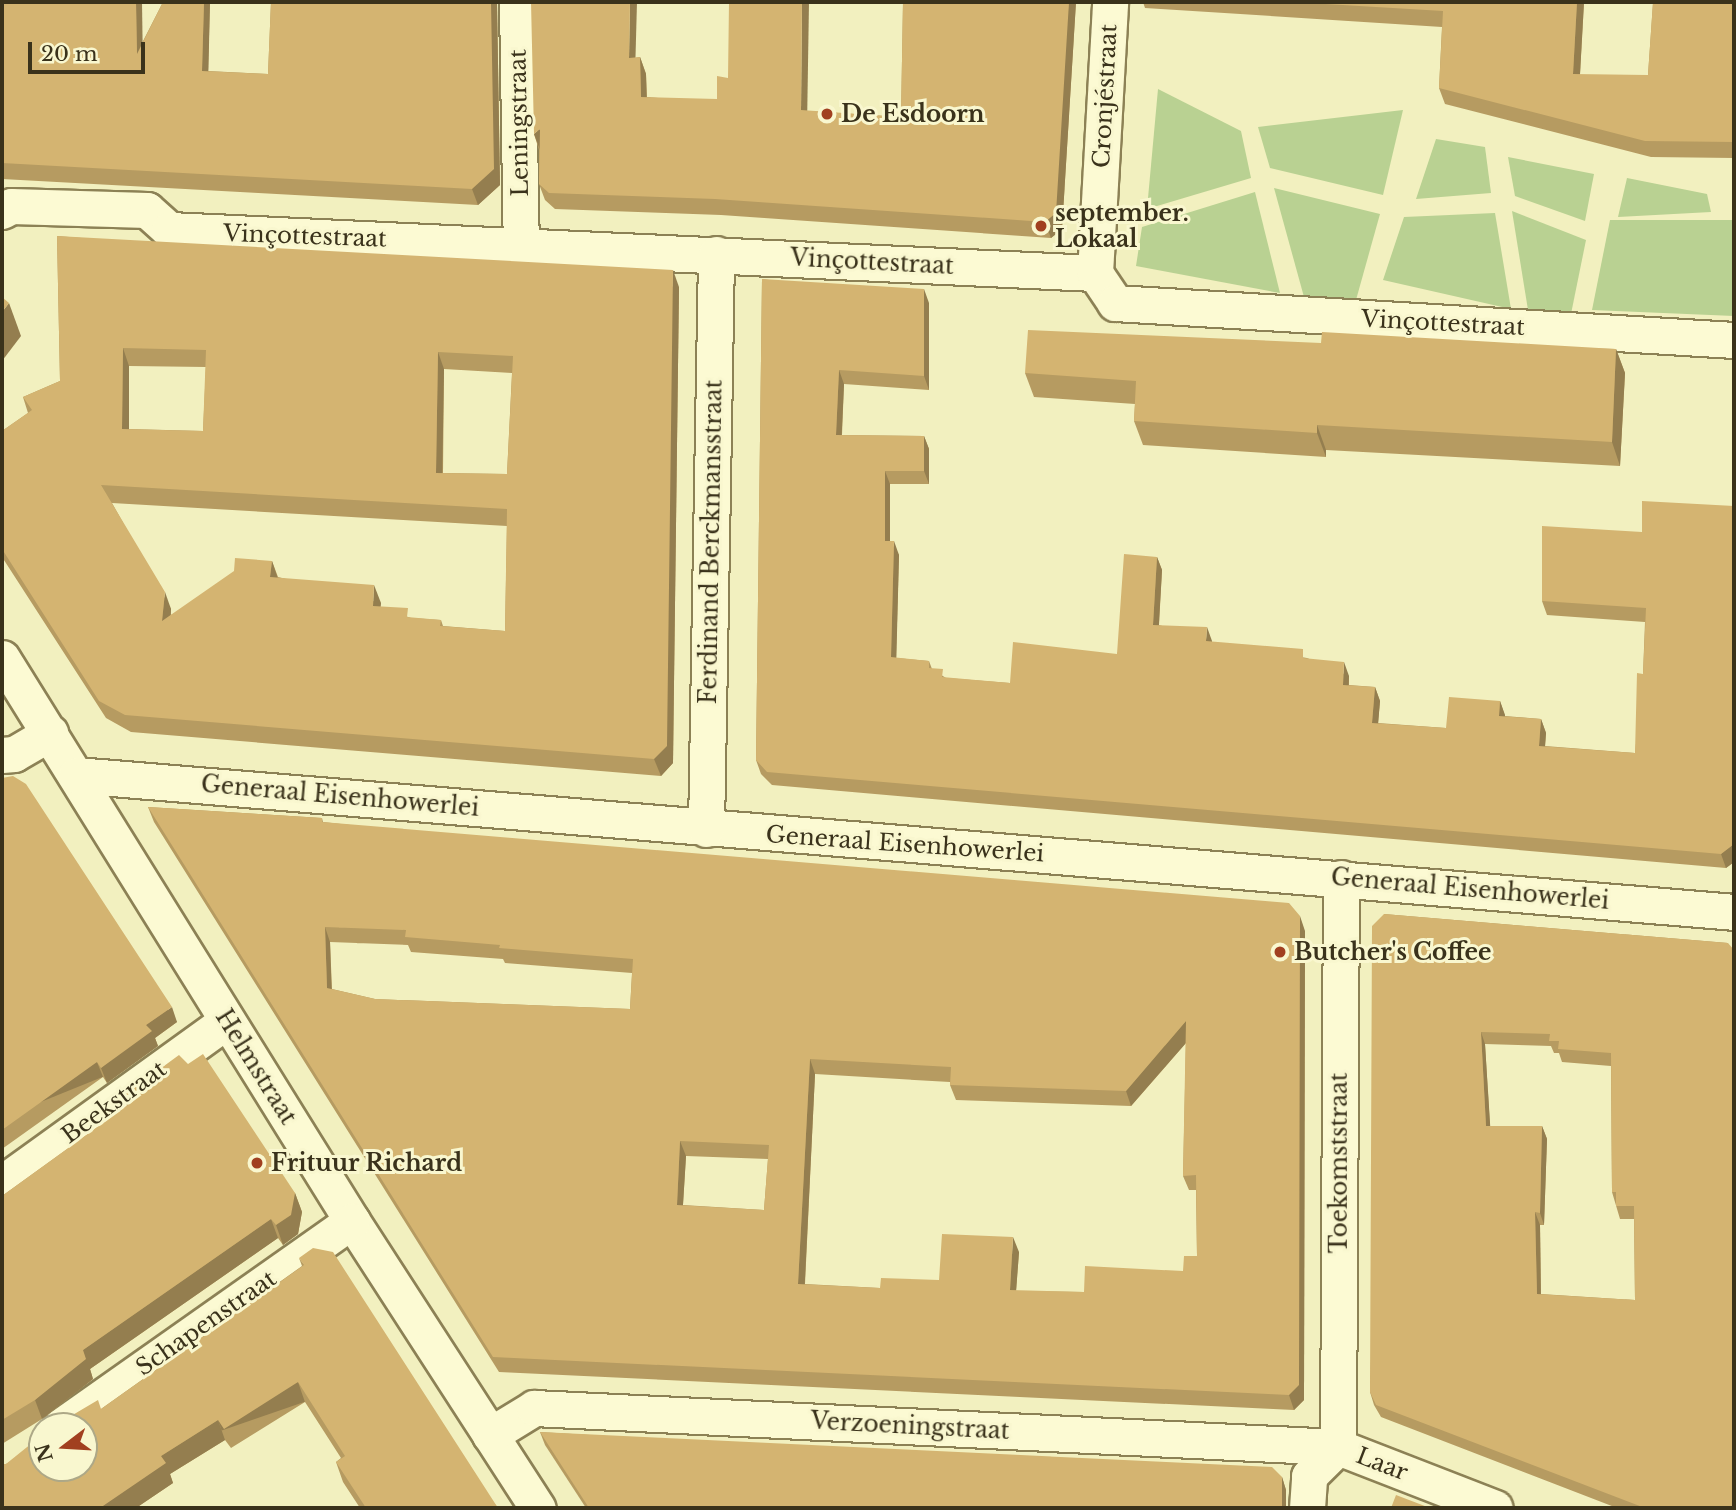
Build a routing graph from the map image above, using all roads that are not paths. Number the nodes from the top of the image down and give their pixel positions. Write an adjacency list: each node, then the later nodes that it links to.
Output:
1 (517, 2): 4 (street, Leningstraat)
2 (1110, 2): 6 (street, Cronjéstraat)
3 (2, 211): 4 (street, Vinçottestraat)
4 (521, 245): 5 (street, Vinçottestraat)
5 (716, 254): 6 (street, Vinçottestraat); 12 (street, Ferdinand Berckmansstraat)
6 (1095, 273): 7 (street, Vinçottestraat)
7 (1734, 340)
8 (2, 658): 9 (street, Helmstraat)
9 (50, 733): 10 (street); 11 (street, Helmstraat)
10 (2, 755)
11 (76, 775): 12 (street, Generaal Eisenhowerlei); 15 (street, Helmstraat)
12 (706, 829): 13 (street, Generaal Eisenhowerlei)
13 (1341, 878): 14 (street, Generaal Eisenhowerlei); 20 (street, Toekomststraat)
14 (1734, 912)
15 (227, 1021): 16 (street, Beekstraat); 17 (street, Helmstraat)
16 (2, 1183)
17 (352, 1221): 18 (street, Schapenstraat); 19 (street, Helmstraat)
18 (81, 1412)
19 (491, 1435): 20 (street, Verzoeningstraat); 21 (street, Helmstraat)
20 (1338, 1447): 22 (street, Laar); 23 (street, Laar)
21 (538, 1508)
22 (1307, 1508)
23 (1495, 1508)

